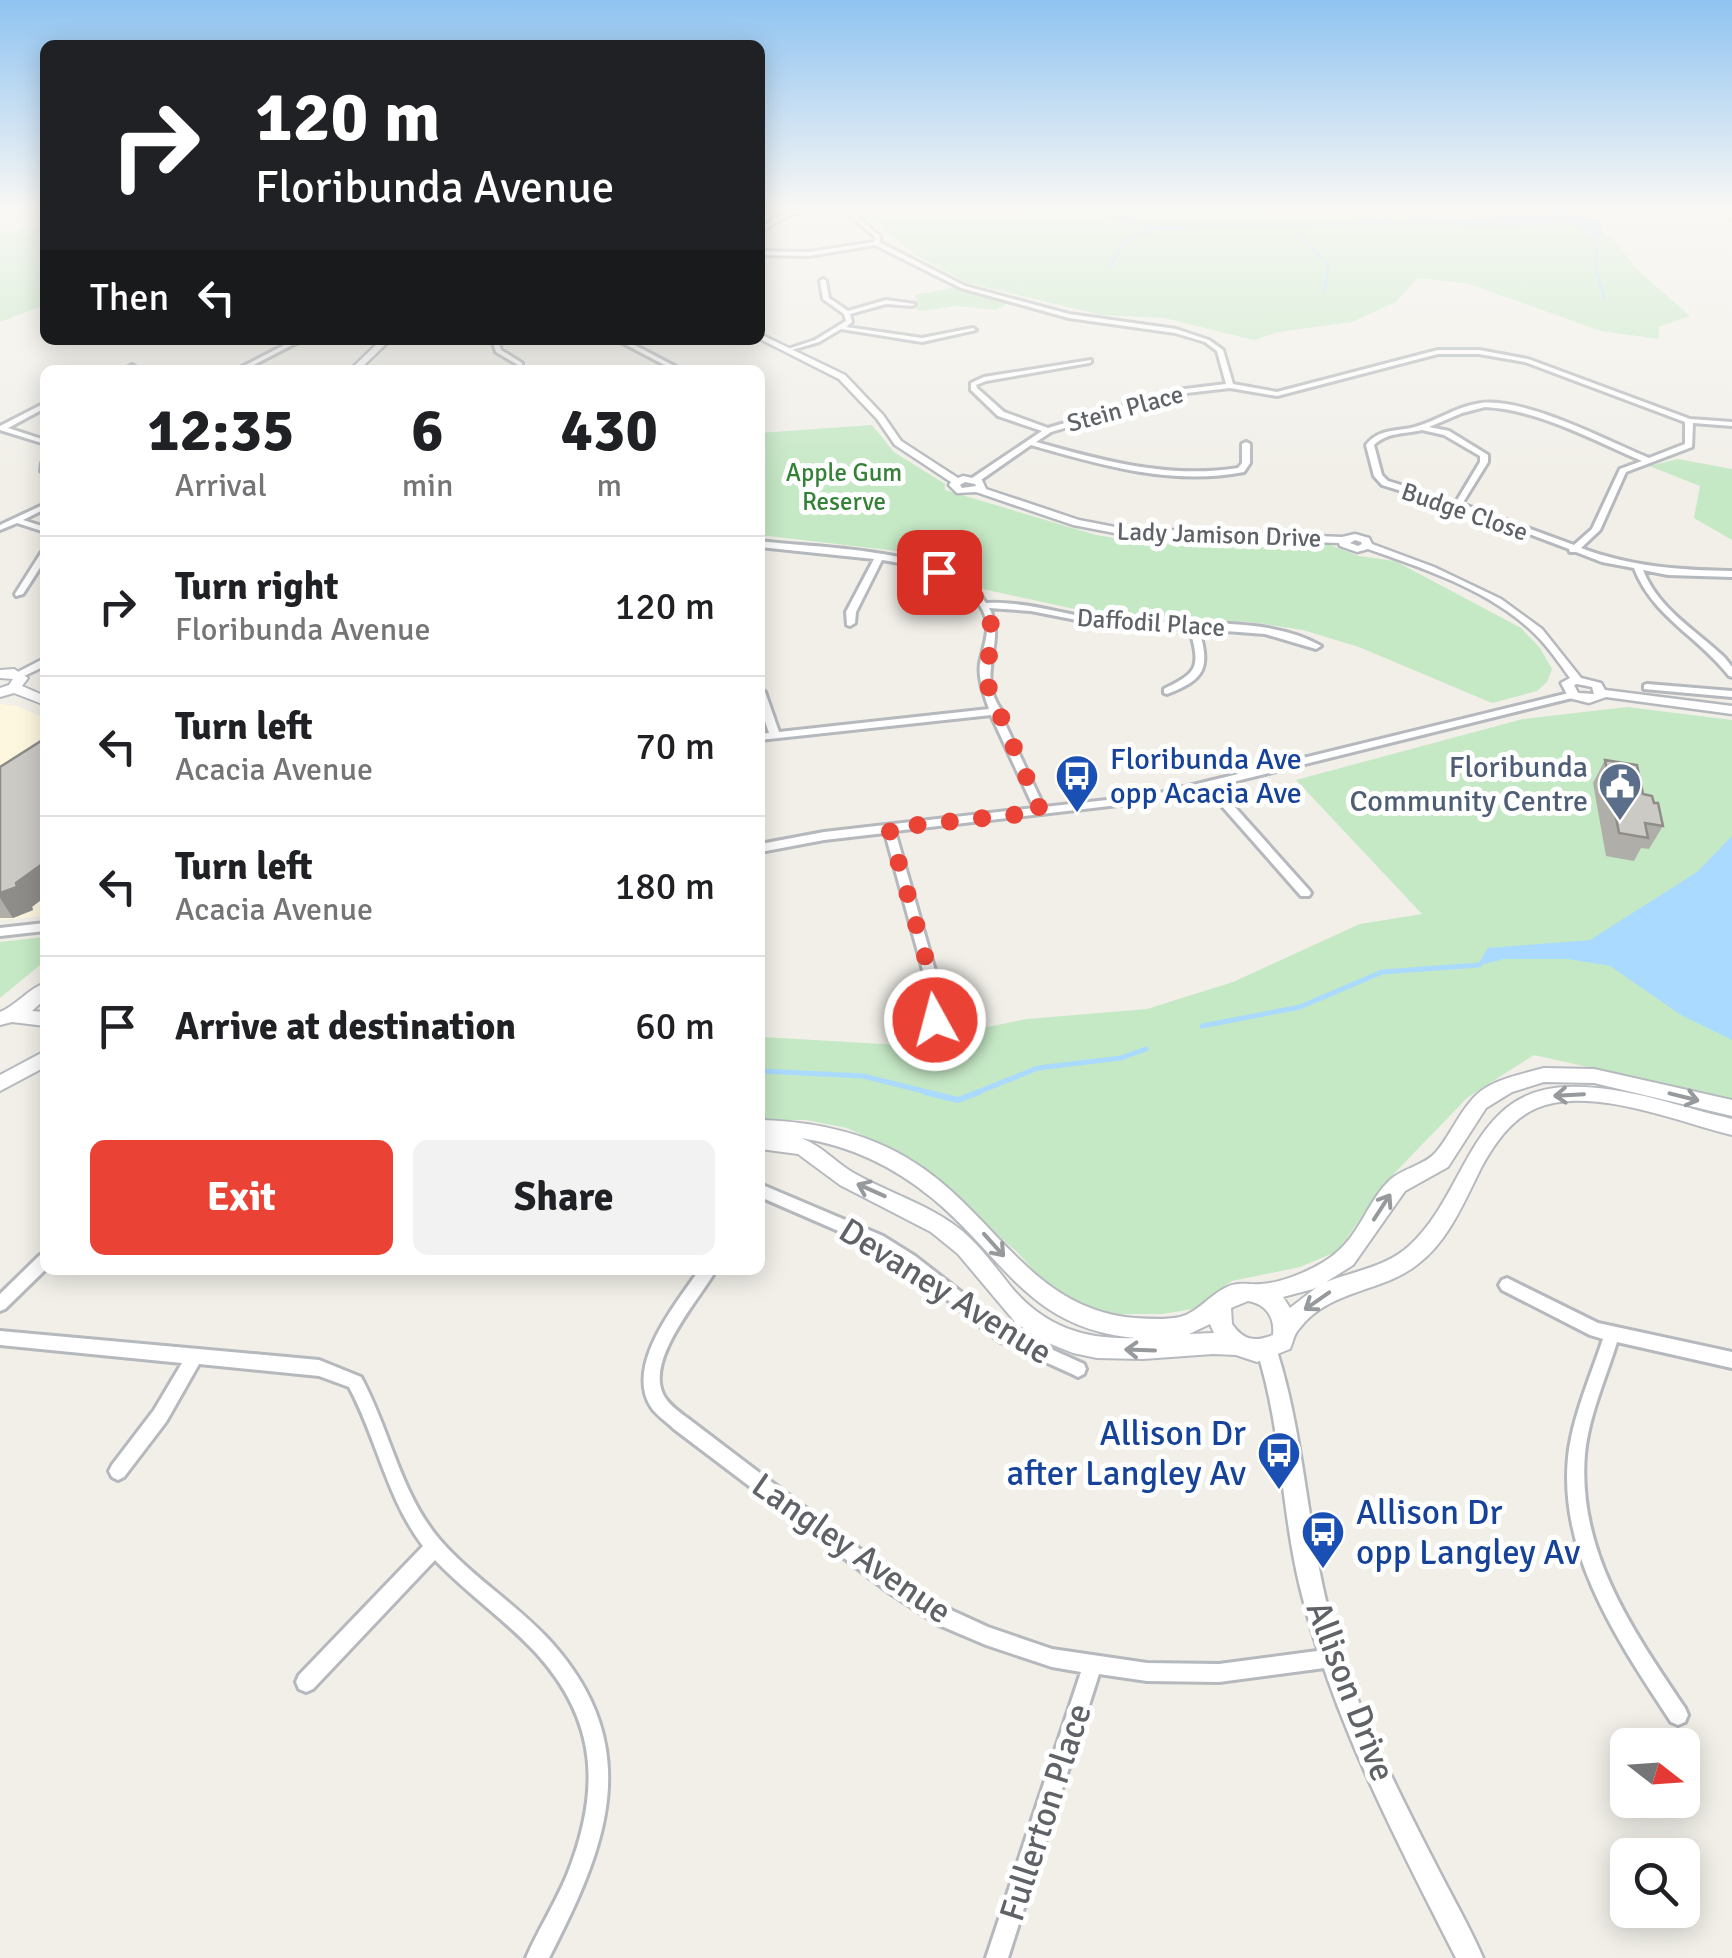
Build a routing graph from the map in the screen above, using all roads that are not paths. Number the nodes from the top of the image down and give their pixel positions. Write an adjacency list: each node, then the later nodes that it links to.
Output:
1 (828, 301): 4 (street)
2 (1017, 301): 18 (street)
3 (912, 304): 4 (street)
4 (848, 313): 5 (street)
5 (843, 328): 6 (street); 12 (street)
6 (973, 330)
7 (765, 338): 12 (street)
8 (288, 345): 15 (street)
9 (381, 345): 16 (street)
10 (497, 345): 14 (street)
11 (630, 345): 17 (street)
12 (790, 350): 28 (street, Lady Jamison Drive)
13 (1089, 361): 23 (street)
14 (520, 364)
15 (249, 365)
16 (359, 365)
17 (669, 365)
18 (1230, 386): 20 (street, Stein Place); 23 (street, Stein Place)
19 (40, 409): 24 (street)
20 (1689, 421): 21 (street, Stein Place); 27 (street)
21 (1732, 424)
22 (1420, 428): 27 (street, Budge Close); 29 (street); 29 (street, Budge Close)
23 (1048, 430): 25 (street, Stein Place)
24 (40, 440)
25 (1029, 442): 26 (street); 28 (street, Stein Place)
26 (1246, 444)
27 (1647, 460): 35 (street)
28 (978, 485): 48 (street, Lady Jamison Drive)
29 (1458, 506): 35 (street, Budge Close)
30 (40, 508): 31 (street)
31 (16, 520): 32 (street); 33 (street)
32 (0, 528)
33 (40, 528)
34 (765, 545): 36 (street)
35 (1573, 550): 38 (street, Budge Close)
36 (879, 557): 41 (street); 42 (street)
37 (40, 561): 40 (street)
38 (1638, 568): 39 (street, Budge Close); 47 (street)
39 (1732, 574)
40 (19, 594)
41 (985, 606): 43 (street, Daffodil Place); 58 (street)
42 (850, 622)
43 (1194, 627): 44 (street, Daffodil Place); 51 (street)
44 (1316, 646)
45 (40, 665): 49 (street)
46 (0, 674): 49 (main road)
47 (1732, 674)
48 (1578, 680): 52 (street); 53 (street)
49 (11, 685): 55 (main road)
50 (1647, 687): 54 (street)
51 (1167, 691)
52 (1602, 693): 53 (street); 57 (street)
53 (1573, 694): 61 (street)
54 (1732, 694)
55 (40, 699)
56 (765, 707): 59 (street)
57 (1732, 710)
58 (997, 711): 59 (street); 62 (street)
59 (774, 734): 60 (street)
60 (765, 736)
61 (1210, 786): 62 (street); 65 (street)
62 (1041, 812): 63 (street)
63 (889, 828): 64 (street); 71 (street)
64 (765, 847)
65 (1305, 893)
66 (40, 927): 67 (street)
67 (0, 932)
68 (40, 993): 70 (main road)
69 (40, 1018): 70 (main road)
70 (1, 1020)
71 (935, 1020)
72 (40, 1061): 74 (main road)
73 (40, 1073): 74 (main road)
74 (6, 1082)
75 (1732, 1108): 83 (main road, one-way to 75)
76 (1732, 1127): 86 (main road, one-way to 86)
77 (765, 1128): 85 (main road, one-way to 85)
78 (765, 1142): 89 (main road, one-way to 78)
79 (765, 1192): 93 (street, Devaney Avenue)
80 (40, 1265): 84 (street)
81 (705, 1275): 97 (street, Langley Avenue)
82 (1507, 1285): 87 (street)
83 (1260, 1294): 85 (main road); 86 (main road)
84 (0, 1304)
85 (1220, 1306): 89 (main road)
86 (1286, 1326): 90 (main road)
87 (1612, 1334): 92 (street); 99 (street)
88 (0, 1338): 91 (street)
89 (1237, 1345): 90 (main road)
90 (1267, 1351): 96 (street, Allison Drive)
91 (195, 1356): 94 (street); 95 (street)
92 (1732, 1360)
93 (1078, 1370)
94 (118, 1471)
95 (435, 1548): 98 (street); 100 (street)
96 (1332, 1658): 97 (street, Langley Avenue); 102 (street, Allison Drive)
97 (1092, 1666): 101 (street, Fullerton Place)
98 (306, 1682)
99 (1678, 1716)
100 (537, 1958)
101 (998, 1958)
102 (1470, 1958)

